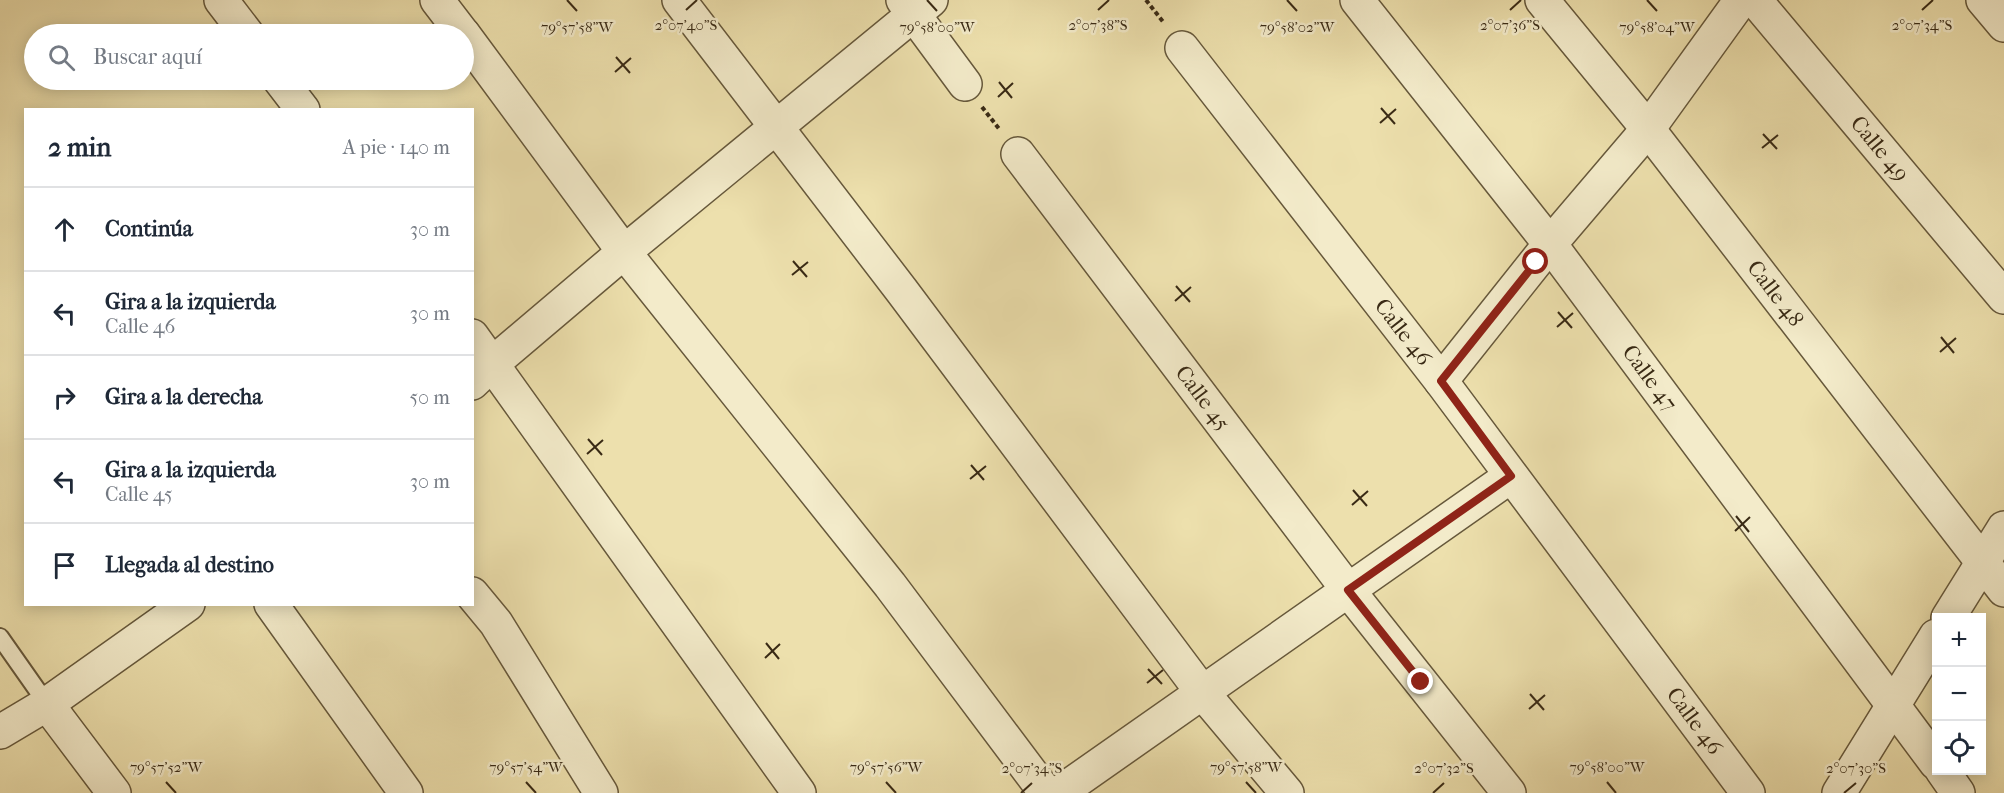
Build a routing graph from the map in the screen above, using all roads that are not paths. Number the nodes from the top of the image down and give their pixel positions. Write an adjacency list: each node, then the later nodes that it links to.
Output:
1 (221, 0): 10 (street)
2 (437, 0): 11 (street)
3 (679, 0): 18 (street)
4 (1357, 0): 21 (street, Calle 47)
5 (1542, 0): 19 (street, Calle 48)
6 (1741, 0): 19 (street)
7 (1755, 0): 23 (street, Calle 49)
8 (1983, 0): 12 (street)
9 (916, 4): 15 (street); 18 (street)
10 (239, 24)
11 (455, 24)
12 (2004, 25)
13 (1182, 48): 26 (street, Calle 46)
14 (474, 50): 22 (street)
15 (965, 84)
16 (288, 90): 17 (street)
17 (301, 108)
18 (775, 127): 22 (street); 38 (street)
19 (1648, 129): 21 (street); 29 (street, Calle 48)
20 (1018, 154): 30 (street, Calle 45)
21 (1550, 244): 26 (street); 40 (street, Calle 47)
22 (624, 252): 25 (street); 49 (street)
23 (2004, 297)
24 (474, 343): 25 (street)
25 (483, 373): 48 (street)
26 (1441, 381): 27 (street, Calle 46)
27 (1511, 476): 30 (street); 53 (street, Calle 46)
28 (2004, 528): 29 (street)
29 (1983, 562): 31 (street, Calle 48); 35 (street)
30 (1348, 590): 38 (street); 52 (street, Calle 45)
31 (2004, 590)
32 (474, 596): 47 (street)
33 (185, 606): 39 (street)
34 (272, 606): 46 (street)
35 (1951, 613)
36 (0, 637): 39 (lane)
37 (1932, 642): 40 (street)
38 (1202, 693): 50 (street); 51 (street)
39 (46, 704): 41 (street); 42 (street); 45 (street)
40 (1894, 704): 43 (street, Calle 47); 54 (street)
41 (0, 705)
42 (0, 732)
43 (1932, 756)
44 (1945, 775): 55 (street)
45 (114, 793)
46 (406, 793)
47 (601, 793)
48 (799, 793)
49 (1046, 793)
50 (1059, 793)
51 (1287, 793)
52 (1509, 793)
53 (1748, 793)
54 (1839, 793)
55 (1958, 793)

